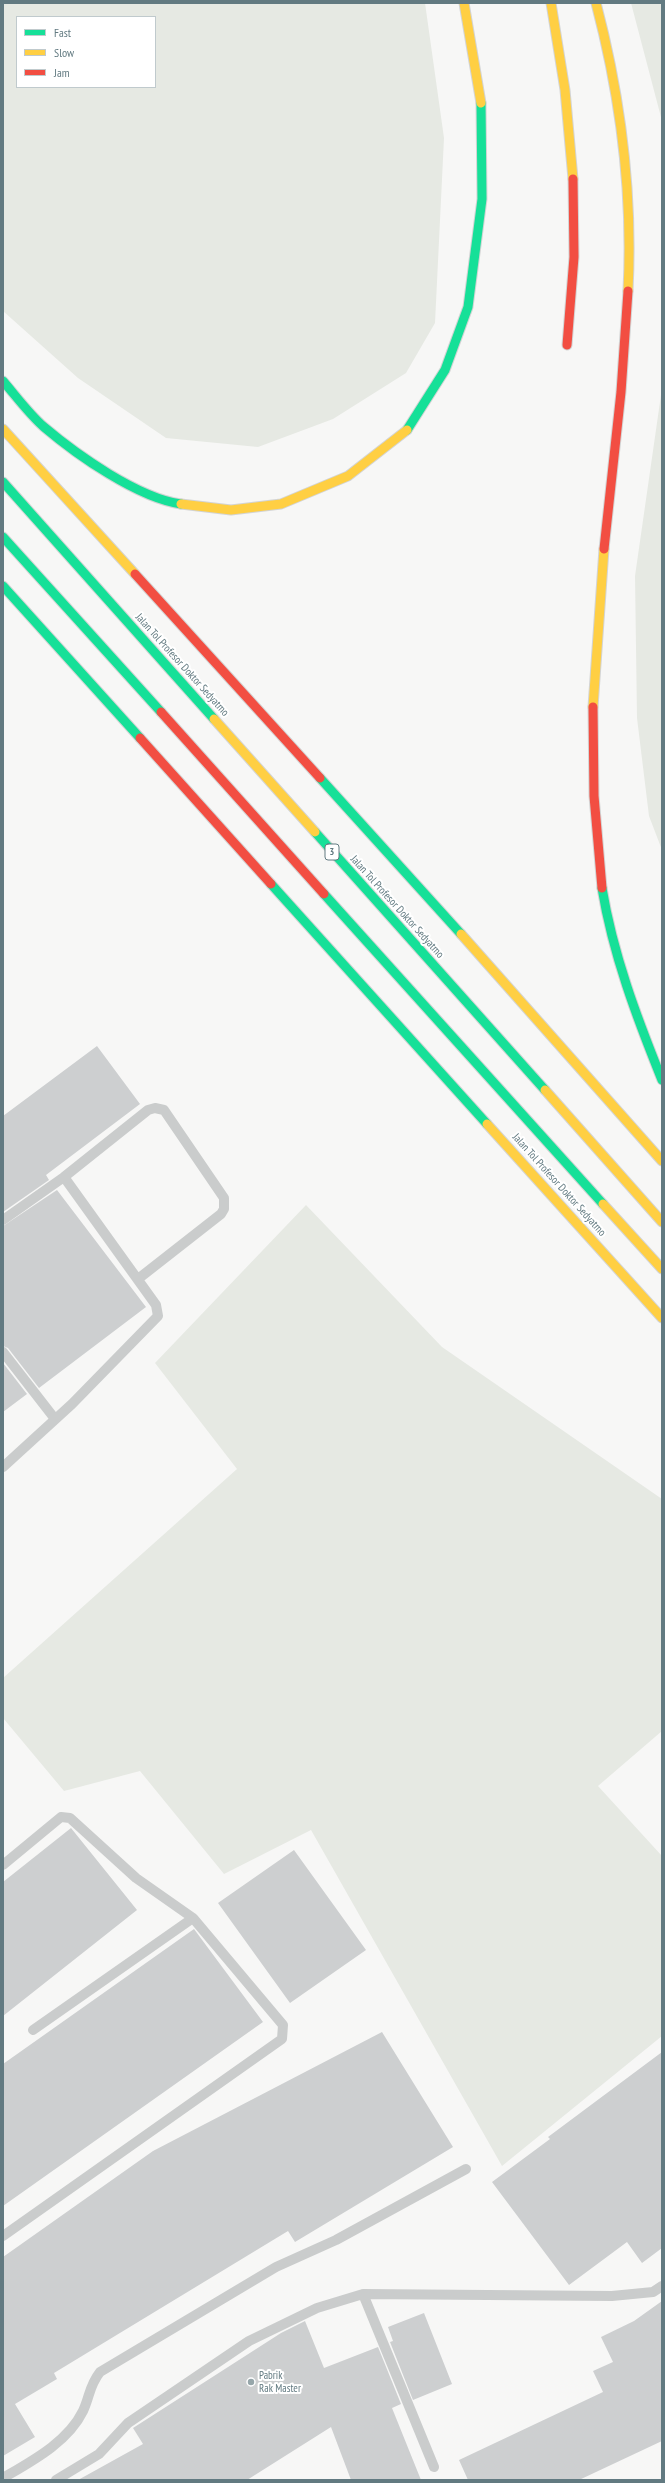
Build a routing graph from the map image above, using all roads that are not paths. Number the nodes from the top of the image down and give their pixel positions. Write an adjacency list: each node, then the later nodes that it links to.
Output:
1 (464, 3): 5 (highway)
2 (551, 3): 4 (highway)
3 (596, 3): 10 (highway)
4 (567, 345)
5 (3, 381)
6 (3, 429): 11 (highway)
7 (3, 482): 14 (highway, Jalan Tol Profesor Doktor Sedyatmo / 3)
8 (3, 537): 15 (highway, Jalan Tol Profesor Doktor Sedyatmo)
9 (3, 586): 17 (highway, Jalan Tol Profesor Doktor Sedyatmo)
10 (662, 1080)
11 (662, 1161)
12 (64, 1177): 13 (lane); 16 (lane); 16 (lane)
13 (3, 1220)
14 (662, 1222)
15 (662, 1269)
16 (138, 1279): 19 (lane)
17 (662, 1318)
18 (3, 1352): 19 (lane)
19 (55, 1419): 20 (lane)
20 (4, 1463)
21 (3, 1865): 22 (lane)
22 (193, 1918): 23 (lane); 25 (lane)
23 (33, 2030)
24 (466, 2169): 29 (lane)
25 (3, 2236)
26 (662, 2286): 27 (lane)
27 (363, 2294): 28 (lane); 30 (lane)
28 (434, 2467)
29 (3, 2478)
30 (56, 2480)

